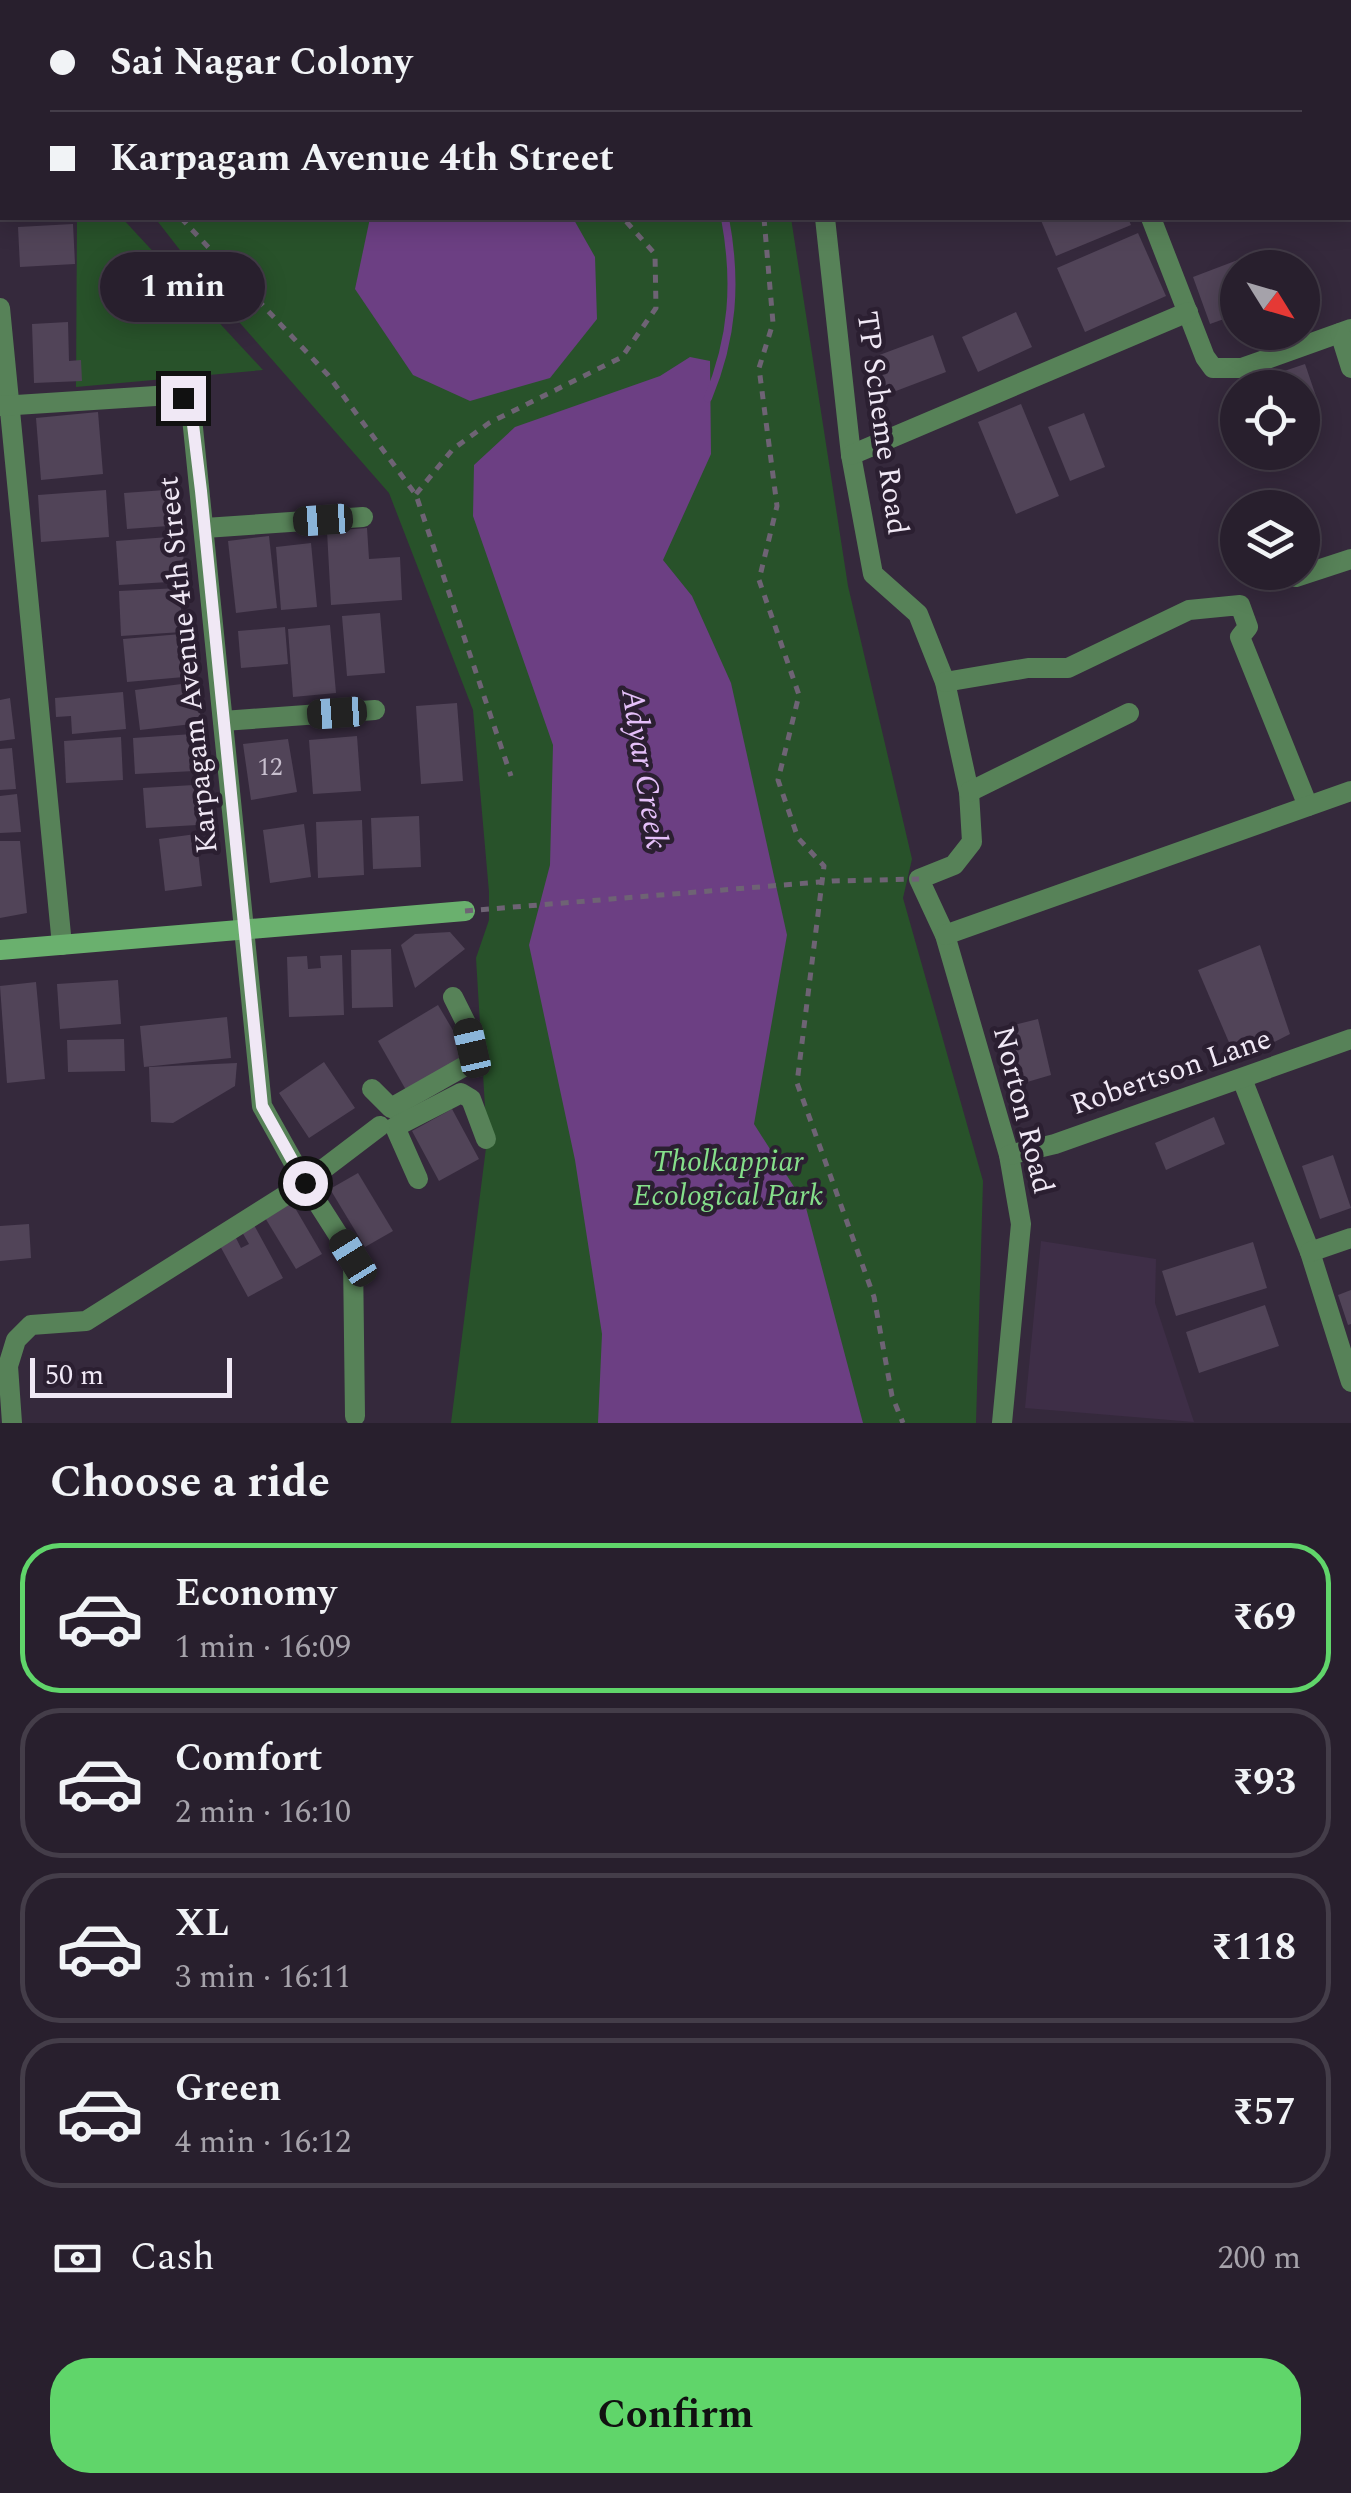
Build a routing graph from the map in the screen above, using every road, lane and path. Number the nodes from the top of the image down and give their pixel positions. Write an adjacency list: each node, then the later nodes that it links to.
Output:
1 (183, 220): 12 (path)
2 (625, 220): 12 (path)
3 (764, 220): 46 (path)
4 (825, 220): 11 (street, TP Scheme Road)
5 (1153, 220): 7 (street)
6 (0, 308): 10 (street)
7 (1188, 312): 8 (street); 11 (street)
8 (1346, 331): 9 (street)
9 (1351, 368)
10 (4, 405): 14 (street, Karpagam Avenue 4th Street); 29 (street)
11 (851, 456): 17 (street, TP Scheme Road)
12 (416, 495): 21 (path)
13 (363, 517): 14 (street)
14 (205, 528): 20 (street, Karpagam Avenue 4th Street)
15 (1351, 559): 16 (street)
16 (1320, 570)
17 (945, 682): 23 (street, TP Scheme Road); 24 (street)
18 (376, 710): 20 (street)
19 (1129, 713): 23 (street)
20 (223, 721): 27 (street, Karpagam Avenue 4th Street)
21 (511, 776)
22 (1351, 791): 24 (street)
23 (970, 792): 25 (street, TP Scheme Road)
24 (1308, 806): 28 (street)
25 (919, 879): 26 (path, bridge); 28 (street, Norton Road)
26 (465, 911): 27 (street)
27 (246, 930): 29 (street); 39 (street, Karpagam Avenue 4th Street)
28 (946, 936): 37 (street, Norton Road)
29 (62, 945): 30 (street)
30 (0, 950)
31 (454, 997): 35 (street)
32 (1351, 1038): 33 (street, Robertson Lane)
33 (1242, 1080): 37 (street, Robertson Lane); 41 (street)
34 (372, 1089): 35 (street)
35 (383, 1118): 36 (street); 38 (street); 39 (street)
36 (486, 1139)
37 (1009, 1155): 47 (street, Norton Road)
38 (418, 1179)
39 (305, 1183): 42 (street); 44 (street, Karpagam Avenue 4th Street)
40 (1351, 1238): 41 (street)
41 (1310, 1252): 43 (street)
42 (8, 1340): 45 (street)
43 (1351, 1382)
44 (355, 1416)
45 (12, 1423)
46 (903, 1423)
47 (1002, 1423)

